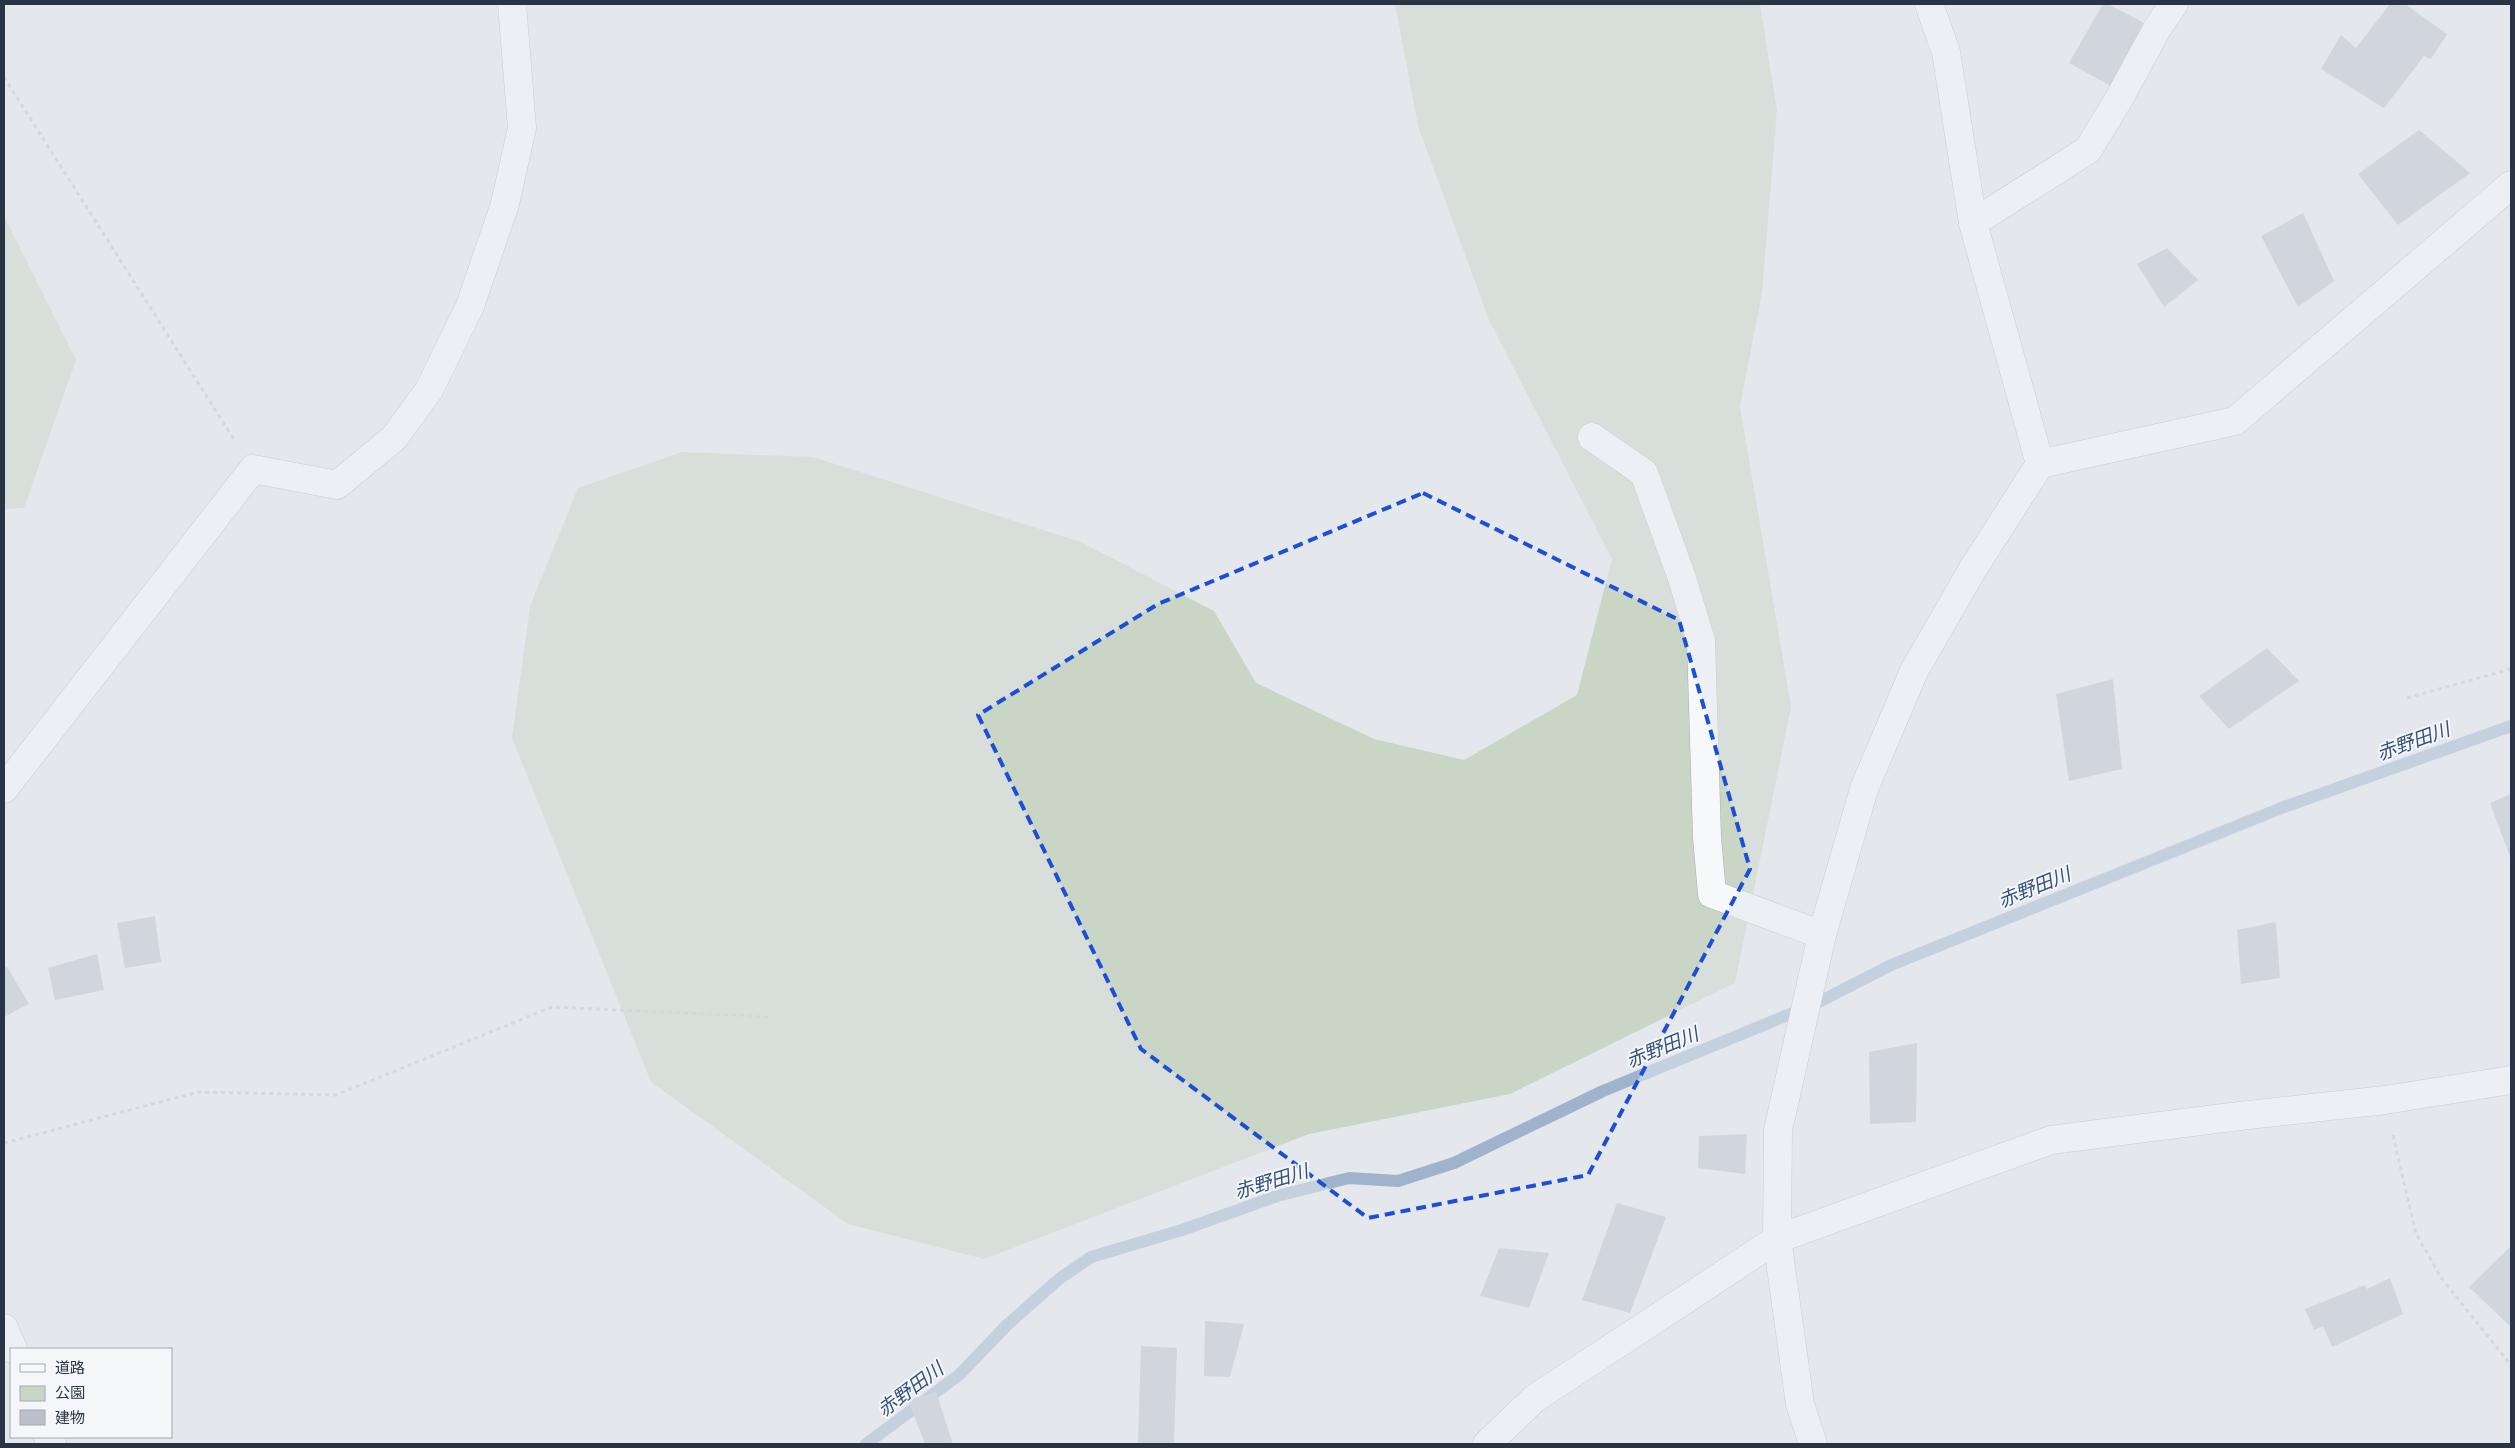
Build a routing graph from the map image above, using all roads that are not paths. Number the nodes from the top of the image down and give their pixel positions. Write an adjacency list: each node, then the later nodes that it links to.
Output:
1 (512, 4): 8 (street)
2 (1929, 4): 5 (street)
3 (2174, 4): 5 (street)
4 (2511, 185): 7 (street)
5 (1973, 224): 7 (street)
6 (1592, 437): 9 (street)
7 (2040, 464): 9 (street)
8 (4, 789)
9 (1822, 936): 11 (street)
10 (2511, 1080): 11 (street)
11 (1777, 1239): 14 (street); 15 (street)
12 (4, 1328): 13 (street)
13 (12, 1348)
14 (1487, 1444)
15 (1813, 1444)

